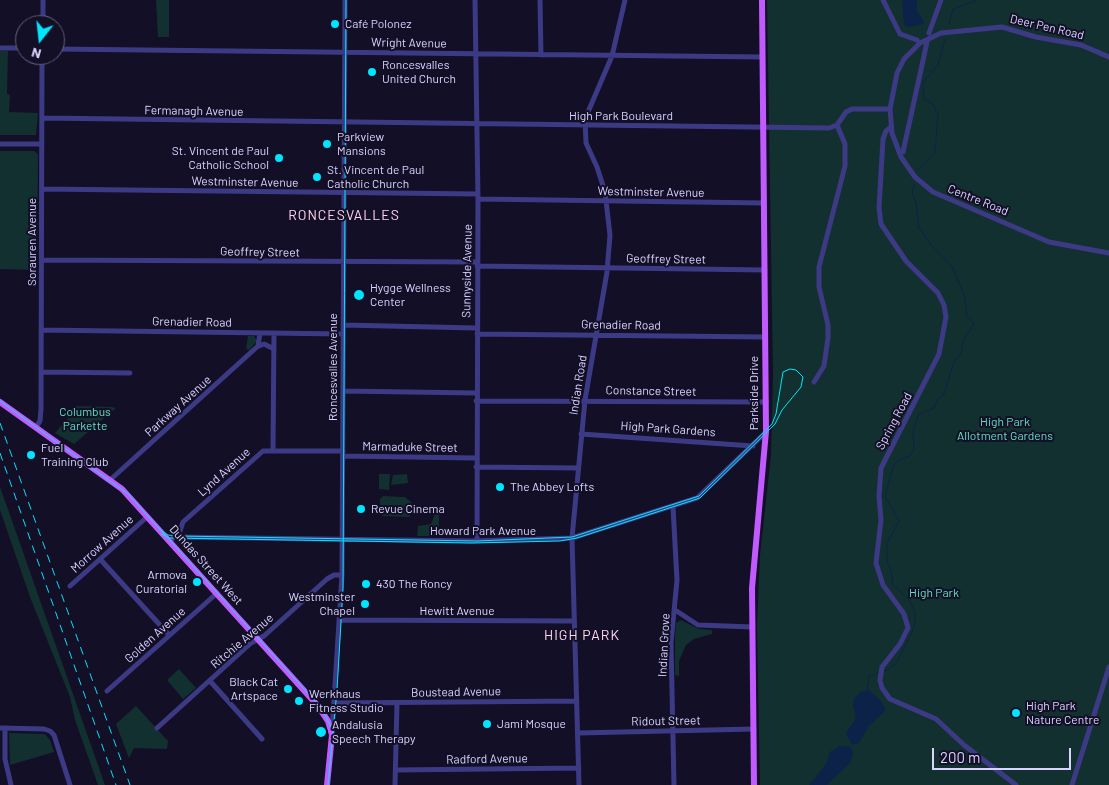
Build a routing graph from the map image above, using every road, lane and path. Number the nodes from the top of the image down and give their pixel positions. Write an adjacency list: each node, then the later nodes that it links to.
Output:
1 (43, 0): 9 (street)
2 (345, 0): 16 (street, Roncesvalles Avenue)
3 (475, 0): 17 (street, Sunnyside Avenue)
4 (540, 0): 18 (street)
5 (625, 0): 19 (street, Indian Road)
6 (762, 0): 20 (main road, Parkside Drive)
7 (883, 0): 11 (street)
8 (941, 0): 10 (street)
9 (43, 15)
10 (929, 33)
11 (918, 42): 21 (street, Deer Pen Road); 23 (street)
12 (927, 42): 33 (street)
13 (0, 48): 14 (street)
14 (15, 48)
15 (65, 49): 16 (street, Wright Avenue)
16 (345, 52): 17 (street, Wright Avenue); 25 (street, Roncesvalles Avenue)
17 (476, 54): 18 (street, Wright Avenue); 26 (street, Sunnyside Avenue)
18 (541, 55): 19 (street, Wright Avenue)
19 (612, 56): 20 (street, Wright Avenue); 28 (street, Indian Road)
20 (762, 57): 29 (main road, Parkside Drive)
21 (1109, 57)
22 (42, 65): 24 (street, Sorauren Avenue)
23 (890, 109): 27 (street); 30 (street, Centre Road)
24 (42, 118): 25 (street, Fermanagh Avenue); 32 (street, Sorauren Avenue)
25 (344, 123): 26 (street, High Park Boulevard); 35 (street, Roncesvalles Avenue)
26 (477, 124): 28 (street, High Park Boulevard); 36 (street, Sunnyside Avenue)
27 (837, 125): 29 (street, High Park Boulevard); 57 (street)
28 (586, 126): 29 (street, High Park Boulevard); 37 (street, Indian Road)
29 (763, 127): 38 (main road, Parkside Drive)
30 (891, 127): 39 (street, Centre Road); 113 (street, Spring Road)
31 (0, 144): 32 (street)
32 (42, 144): 34 (street, Sorauren Avenue)
33 (903, 152)
34 (42, 189): 35 (street, Westminster Avenue); 40 (street, Sorauren Avenue)
35 (344, 192): 36 (street, Westminster Avenue); 41 (street, Roncesvalles Avenue)
36 (478, 197): 37 (street, Westminster Avenue); 42 (street, Sunnyside Avenue)
37 (607, 201): 38 (street, Westminster Avenue); 43 (street, Indian Road)
38 (764, 203): 44 (main road, Parkside Drive)
39 (1109, 254)
40 (42, 260): 41 (street, Geoffrey Street); 46 (street, Sorauren Avenue)
41 (344, 261): 42 (street, Geoffrey Street); 45 (street, Roncesvalles Avenue)
42 (477, 264): 43 (street, Geoffrey Street); 47 (street, Sunnyside Avenue)
43 (608, 268): 44 (street, Geoffrey Street); 51 (street, Indian Road)
44 (764, 270): 52 (main road, Parkside Drive)
45 (343, 325): 47 (street, Grenadier Road); 50 (street, Roncesvalles Avenue)
46 (41, 330): 48 (street, Grenadier Road); 55 (street, Sorauren Avenue)
47 (477, 331): 51 (street, Grenadier Road); 59 (street, Sunnyside Avenue)
48 (260, 333): 49 (street, Grenadier Road); 53 (street)
49 (274, 333): 50 (street, Grenadier Road); 54 (street)
50 (343, 334): 58 (street, Roncesvalles Avenue)
51 (596, 335): 52 (street, Grenadier Road); 60 (street, Indian Road)
52 (765, 337): 62 (main road, Parkside Drive)
53 (258, 346): 54 (street); 73 (street, Parkway Avenue)
54 (274, 349): 68 (street)
55 (41, 372): 56 (street); 64 (street, Sorauren Avenue)
56 (130, 373)
57 (814, 382)
58 (343, 391): 59 (street); 69 (street, Roncesvalles Avenue)
59 (476, 393): 61 (street, Sunnyside Avenue)
60 (585, 400): 61 (street, Constance Street); 62 (street, Constance Street); 66 (street, Indian Road)
61 (476, 401): 70 (street, Sunnyside Avenue)
62 (766, 402): 65 (main road, Parkside Drive)
63 (2, 404): 64 (main road, Dundas Street West)
64 (36, 427): 73 (main road, Dundas Street West)
65 (766, 432): 67 (street, Howard Park Avenue); 88 (main road, Parkside Drive)
66 (581, 434): 67 (street, High Park Gardens); 72 (street, Indian Road)
67 (753, 446): 74 (street, Howard Park Avenue)
68 (273, 449): 69 (street, Marmaduke Street); 76 (street, Lynd Avenue)
69 (343, 454): 70 (street, Marmaduke Street); 78 (street, Roncesvalles Avenue)
70 (476, 458): 71 (street, Sunnyside Avenue)
71 (476, 467): 72 (street); 80 (street, Sunnyside Avenue)
72 (578, 468): 77 (street, Indian Road)
73 (110, 480): 75 (main road, Dundas Street West)
74 (673, 507): 77 (street, Howard Park Avenue); 85 (street, Indian Grove)
75 (147, 517): 79 (main road, Dundas Street West); 81 (street, Morrow Avenue)
76 (178, 537): 78 (street, Howard Park Avenue); 79 (street, Howard Park Avenue)
77 (572, 538): 80 (street, Howard Park Avenue); 87 (street, Indian Road)
78 (342, 540): 80 (street, Howard Park Avenue); 82 (street, Roncesvalles Avenue)
79 (170, 541): 84 (main road, Dundas Street West)
80 (477, 542)
81 (100, 559): 83 (street, Morrow Avenue); 89 (street)
82 (342, 575): 86 (street, Roncesvalles Avenue); 90 (street, Ritchie Avenue)
83 (70, 586)
84 (216, 594): 89 (street, Golden Avenue); 90 (main road, Dundas Street West)
85 (675, 610): 88 (street); 100 (street, Indian Grove)
86 (340, 620): 87 (street, Hewitt Avenue); 95 (street, Roncesvalles Avenue)
87 (574, 621): 94 (street, Indian Road)
88 (753, 627): 99 (main road, Parkside Drive)
89 (169, 635): 93 (street, Golden Avenue)
90 (258, 639): 92 (street, Ritchie Avenue); 102 (main road, Dundas Street West)
91 (1109, 667): 114 (street)
92 (210, 681): 98 (street, Ritchie Avenue); 103 (street)
93 (107, 691)
94 (577, 701): 96 (street, Boustead Avenue); 101 (street, Indian Road)
95 (335, 703): 96 (street, Boustead Avenue); 102 (street, Roncesvalles Avenue)
96 (397, 703): 105 (street)
97 (2, 728): 106 (street); 107 (street)
98 (157, 728)
99 (754, 729): 100 (street, Ridout Street); 112 (main road, Parkside Drive)
100 (673, 731): 101 (street, Ridout Street); 111 (street, Indian Grove)
101 (578, 733): 104 (street, Indian Road)
102 (332, 735): 108 (main road, Dundas Street West)
103 (262, 739)
104 (578, 768): 105 (street, Radford Avenue); 110 (street, Indian Road)
105 (396, 770): 109 (street)
106 (11, 785)
107 (70, 785)
108 (327, 785)
109 (396, 785)
110 (579, 785)
111 (674, 785)
112 (754, 785)
113 (1016, 785)
114 (1072, 785)

